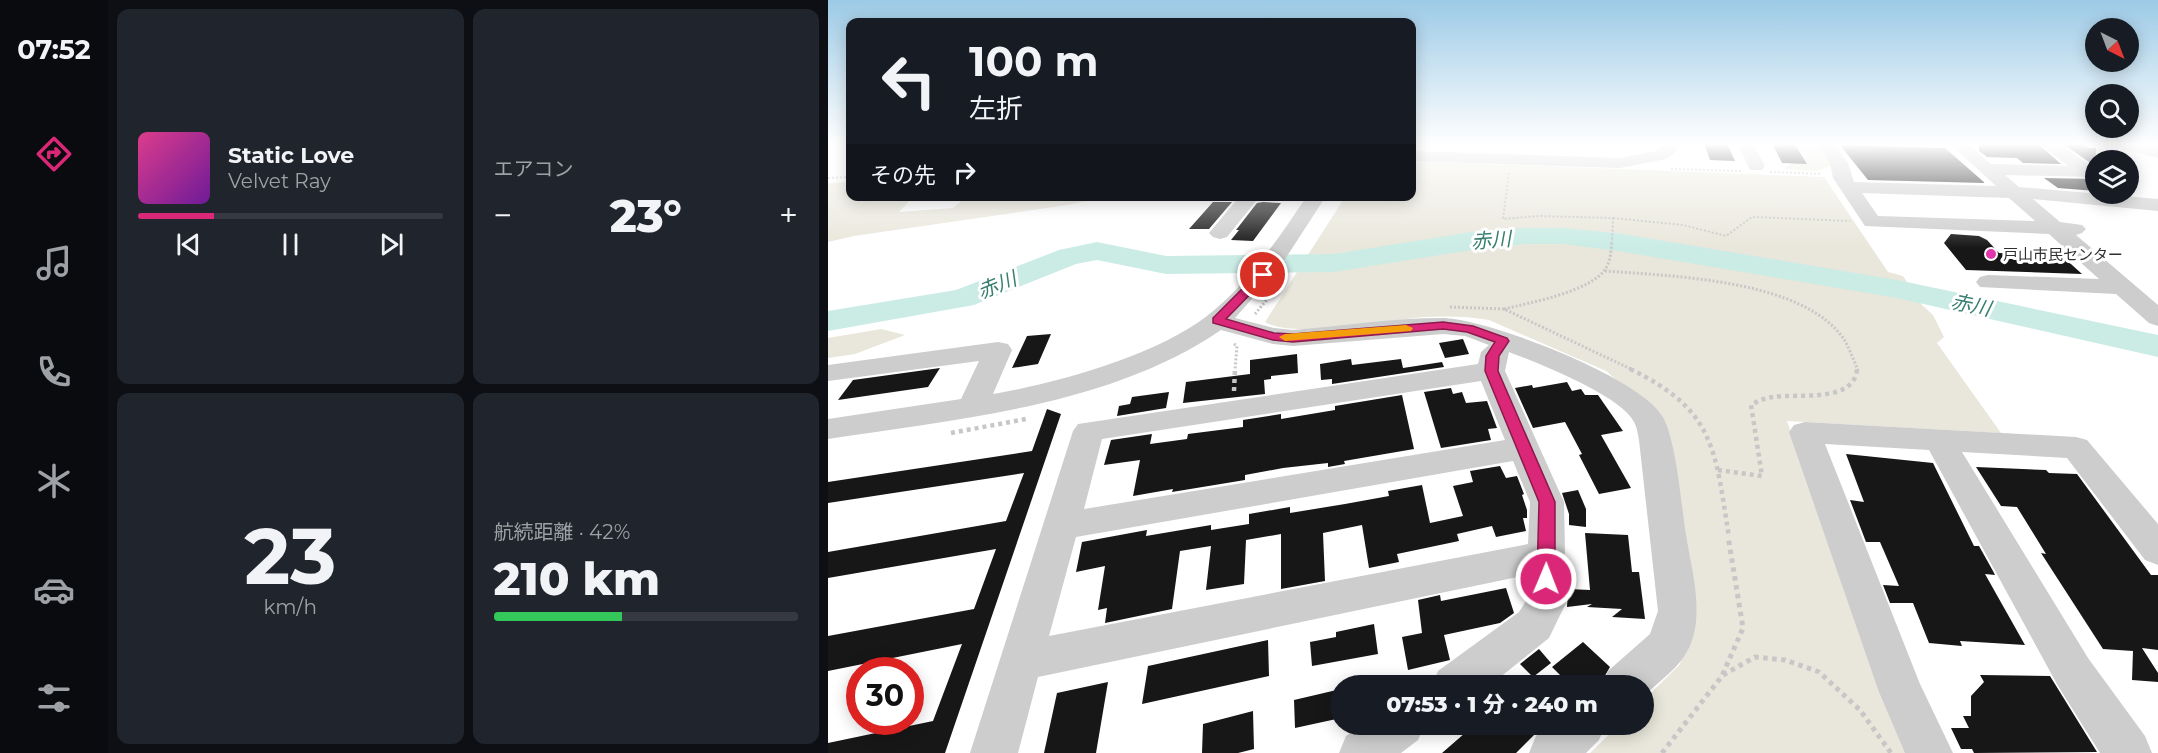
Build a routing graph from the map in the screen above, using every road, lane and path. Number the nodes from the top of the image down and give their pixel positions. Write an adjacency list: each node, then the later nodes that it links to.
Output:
1 (1514, 178): 9 (path)
2 (1842, 178): 4 (street)
3 (2007, 178): 5 (street)
4 (1848, 187): 5 (street); 10 (street)
5 (2024, 193): 8 (street); 11 (street)
6 (1247, 201): 12 (street)
7 (1314, 201): 13 (street)
8 (2158, 205)
9 (1613, 218): 10 (path); 14 (path)
10 (1872, 222): 11 (street)
11 (2066, 229): 16 (street); 17 (street)
12 (1220, 233)
13 (1274, 271): 20 (street); 20 (path)
14 (1605, 271): 21 (path); 30 (path)
15 (1988, 282): 16 (street)
16 (2123, 288): 19 (street)
17 (2158, 299)
18 (1440, 308): 21 (path)
19 (2158, 318)
20 (1240, 323): 21 (street); 23 (street); 24 (path)
21 (1499, 340): 24 (street); 29 (street); 30 (path); 36 (street)
22 (828, 373): 23 (street)
23 (972, 407): 26 (street)
24 (1233, 410): 31 (street)
25 (1032, 418): 27 (path)
26 (828, 429)
27 (943, 434)
28 (1939, 440): 32 (street); 45 (street); 46 (street)
29 (1524, 448): 31 (street); 33 (street)
30 (1718, 470): 37 (path)
31 (1061, 526): 34 (street)
32 (2158, 550)
33 (1546, 556): 34 (street); 35 (street)
34 (1021, 661): 40 (street)
35 (1469, 675)
36 (1636, 675)
37 (1722, 676): 43 (path); 44 (path)
38 (1387, 735): 41 (street)
39 (1572, 735): 42 (street)
40 (994, 753)
41 (1363, 753)
42 (1553, 753)
43 (1662, 753)
44 (1891, 753)
45 (1929, 753)
46 (2128, 753)

